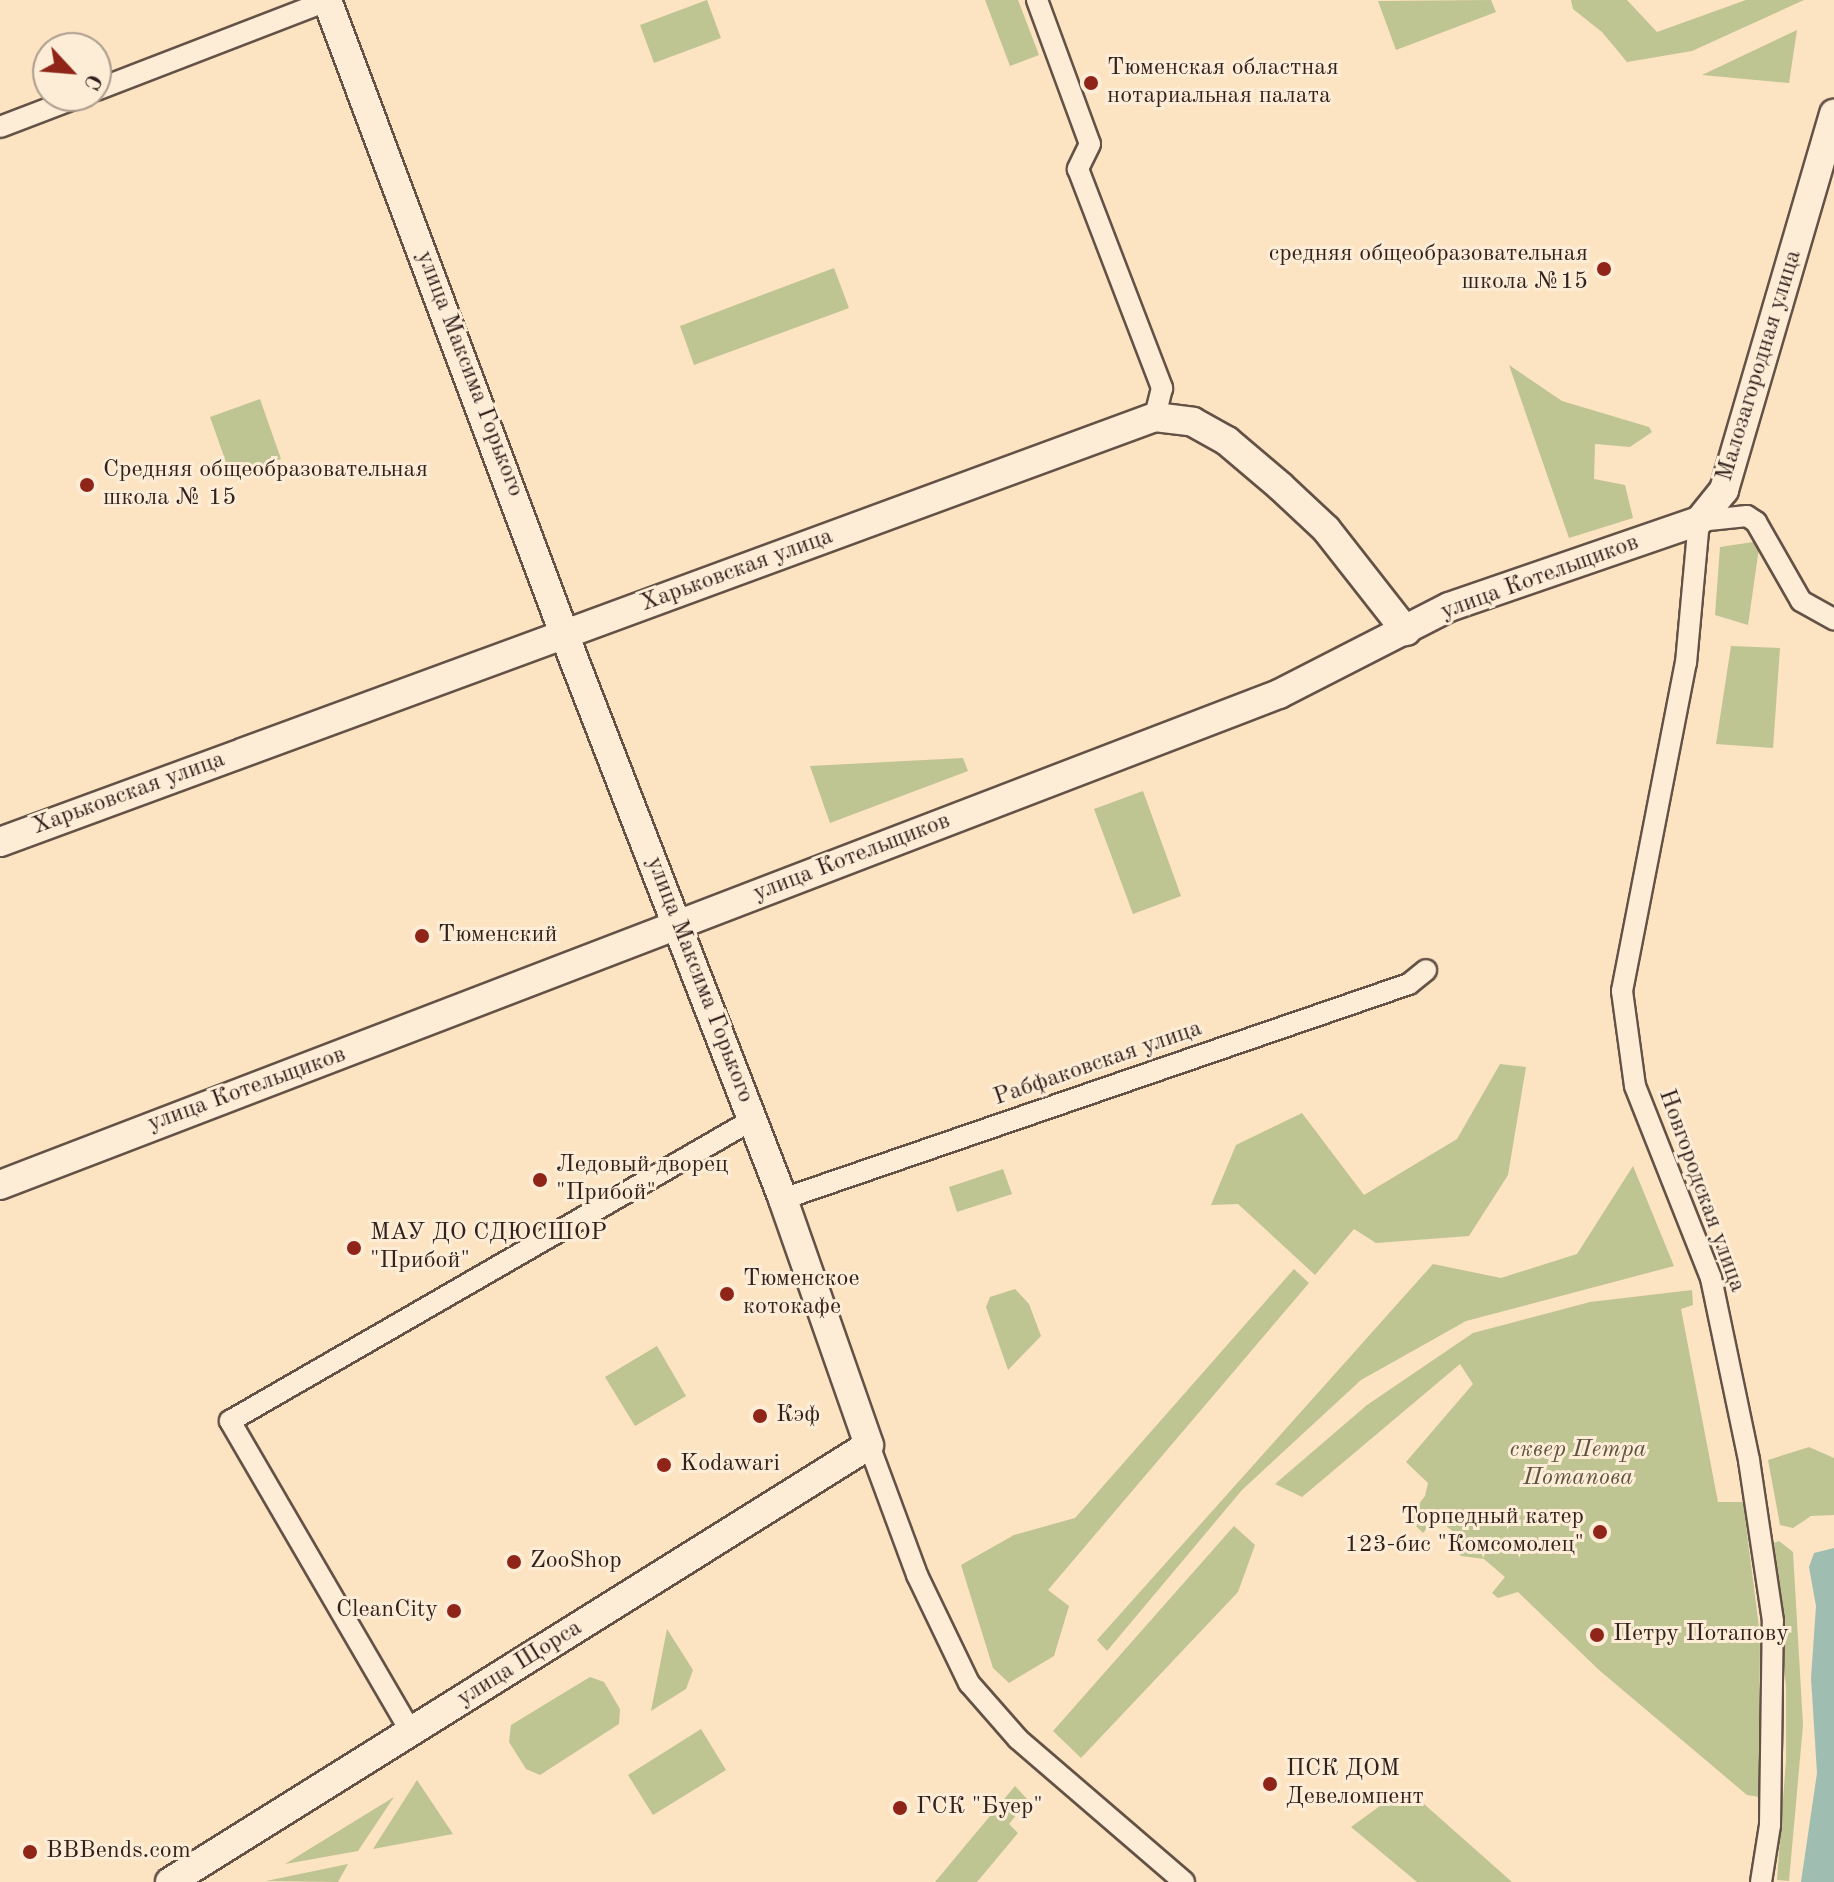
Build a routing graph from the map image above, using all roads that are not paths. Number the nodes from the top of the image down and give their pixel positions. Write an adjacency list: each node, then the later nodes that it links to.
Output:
1 (327, 0): 3 (street); 11 (street, улица Максима Горького)
2 (1037, 0): 7 (street)
3 (112, 84)
4 (39, 112): 6 (street)
5 (1834, 114): 8 (street, Малозагородная улица)
6 (0, 127)
7 (1155, 417): 10 (street, Харьковская улица); 11 (street, Харьковская улица)
8 (1699, 521): 9 (street, Малозагородная улица); 10 (street, улица Котельщиков); 22 (street, Новгородская улица)
9 (1834, 619)
10 (1406, 631): 13 (street, улица Котельщиков)
11 (565, 634): 12 (street, Харьковская улица); 13 (street, улица Максима Горького)
12 (0, 842)
13 (678, 923): 15 (street, улица Максима Горького); 16 (street, улица Котельщиков)
14 (1426, 970): 17 (street, Рабфаковская улица)
15 (752, 1120): 17 (street, улица Максима Горького); 19 (street)
16 (0, 1185)
17 (783, 1199): 18 (street, улица Максима Горького)
18 (869, 1445): 19 (street, улица Щорса); 21 (street, улица Максима Горького)
19 (411, 1732): 20 (street, улица Щорса)
20 (170, 1882)
21 (1184, 1882)
22 (1761, 1882)

